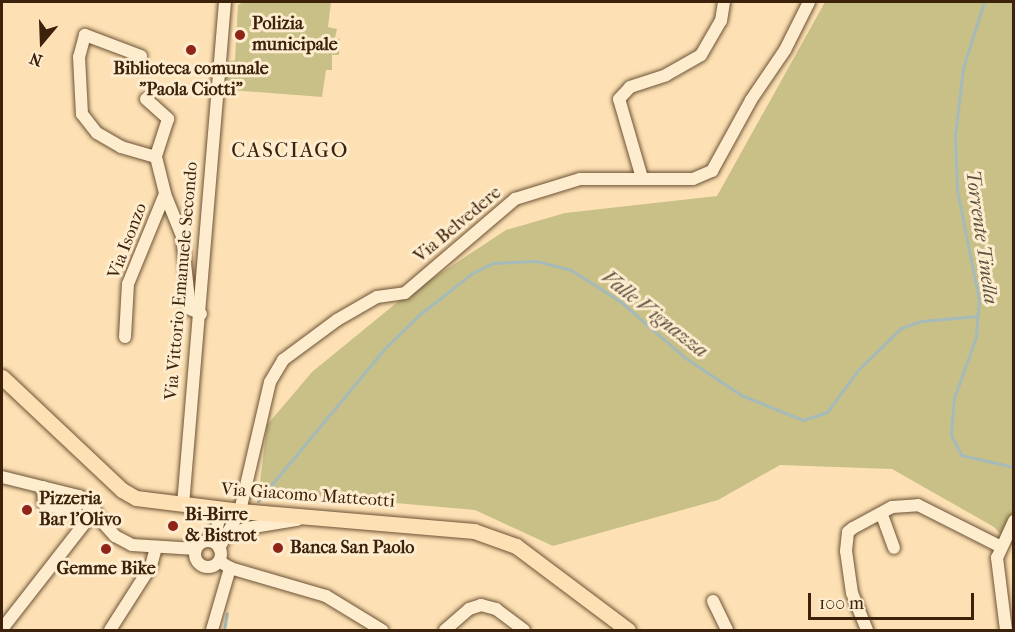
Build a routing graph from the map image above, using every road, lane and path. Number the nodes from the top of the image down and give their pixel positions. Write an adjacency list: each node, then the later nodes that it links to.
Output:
1 (724, 2): 7 (street)
2 (809, 2): 7 (street, Via Belvedere)
3 (225, 5): 9 (street, Via Vittorio Emanuele Secondo)
4 (141, 56): 6 (street)
5 (146, 99): 6 (street)
6 (156, 157): 8 (street)
7 (642, 178): 18 (street, Via Belvedere)
8 (165, 194): 9 (street); 10 (street, Via Isonzo)
9 (201, 314): 15 (street, Via Vittorio Emanuele Secondo)
10 (125, 337)
11 (2, 377): 15 (main road, Via Giacomo Matteotti)
12 (2, 477): 13 (street)
13 (43, 487): 14 (street); 14 (street)
14 (83, 498): 17 (street)
15 (183, 506): 16 (main road, Via Giacomo Matteotti)
16 (221, 509): 18 (main road, Via Giacomo Matteotti); 27 (street)
17 (95, 510): 24 (street); 30 (street)
18 (240, 511): 20 (main road, Via Giacomo Matteotti); 22 (street, Via Belvedere)
19 (882, 515): 23 (street); 25 (street); 38 (street)
20 (324, 517): 22 (street); 36 (main road, Via Giacomo Matteotti)
21 (1014, 522): 23 (street)
22 (229, 535): 27 (street, Via Belvedere)
23 (1001, 547): 39 (street)
24 (156, 548): 26 (street); 31 (street)
25 (894, 548)
26 (196, 549): 27 (street); 27 (street)
27 (217, 550): 28 (street)
28 (230, 568): 32 (street); 33 (street)
29 (713, 601): 37 (street)
30 (2, 628)
31 (110, 630)
32 (212, 630)
33 (382, 630)
34 (445, 630): 35 (street)
35 (524, 630)
36 (628, 630)
37 (727, 630)
38 (867, 630)
39 (1006, 630)

